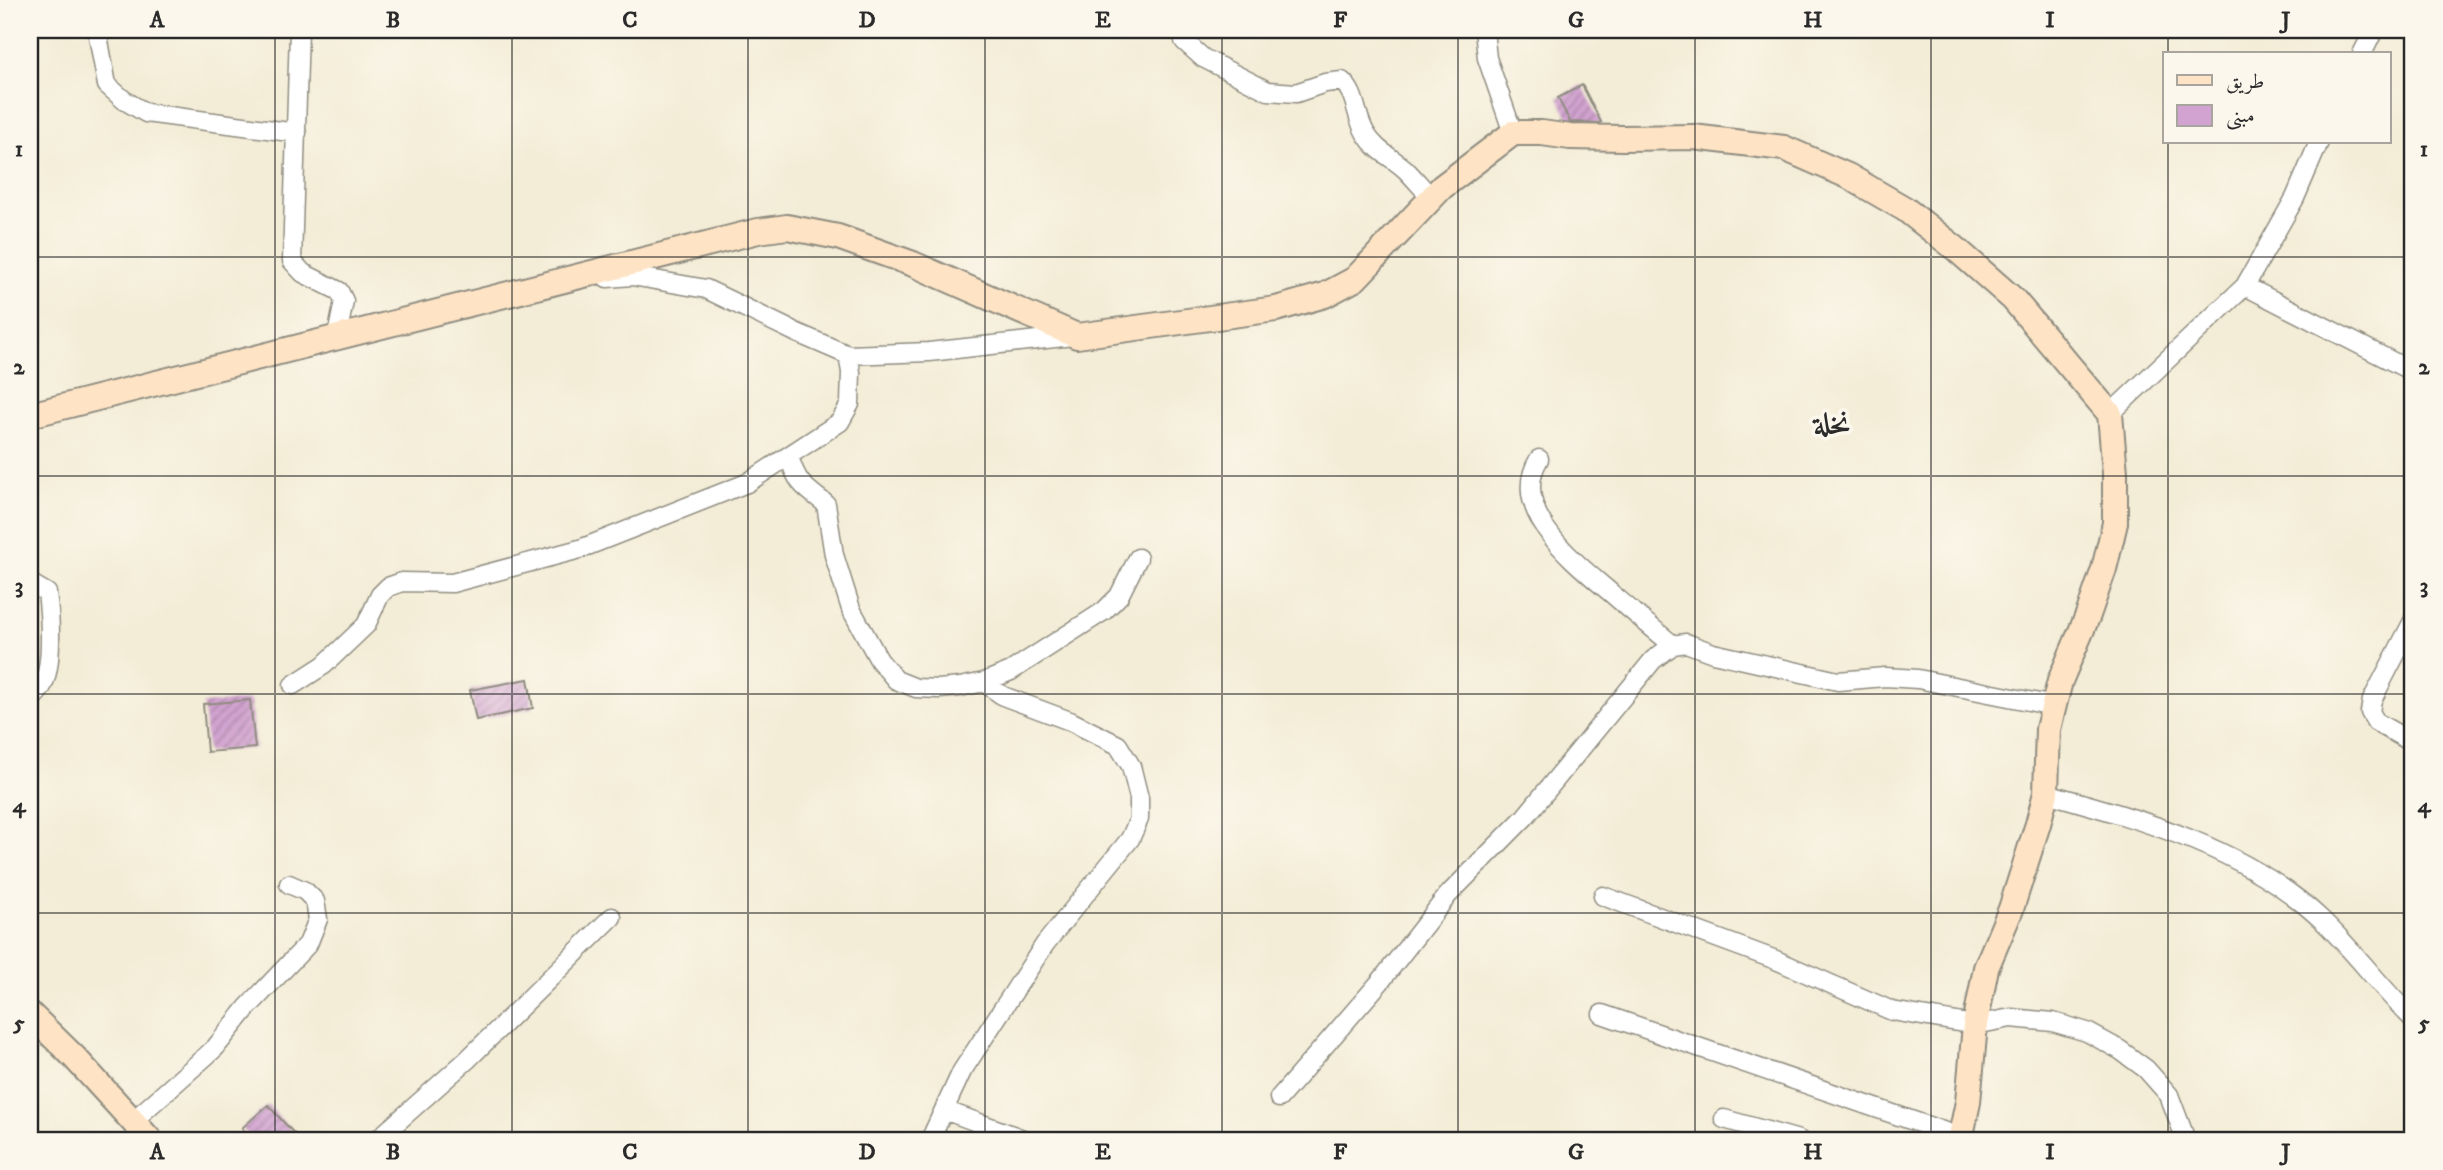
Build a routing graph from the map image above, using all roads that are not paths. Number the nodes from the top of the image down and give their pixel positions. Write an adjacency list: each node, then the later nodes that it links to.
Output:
1 (97, 30): 7 (street)
2 (299, 30): 7 (street)
3 (1484, 30): 8 (street)
4 (2374, 30): 6 (street)
5 (1184, 41): 10 (street)
6 (2363, 52)
7 (297, 133): 13 (street)
8 (1513, 134): 10 (street); 17 (street)
9 (2318, 144): 12 (street)
10 (1432, 198): 14 (street)
11 (565, 280): 13 (street); 14 (street); 15 (street)
12 (2245, 286): 16 (street); 17 (street)
13 (337, 336): 18 (street)
14 (1076, 336): 15 (street)
15 (848, 355): 19 (street)
16 (2413, 372)
17 (2110, 414): 28 (street)
18 (30, 415)
19 (789, 456): 25 (street); 26 (street)
20 (1539, 459): 24 (street)
21 (1138, 558): 25 (street)
22 (30, 583): 27 (street)
23 (2413, 621): 29 (street)
24 (1673, 645): 28 (street); 38 (street)
25 (984, 681): 39 (street)
26 (293, 685)
27 (30, 701)
28 (2054, 706): 30 (street)
29 (2413, 743)
30 (2046, 793): 36 (street); 37 (street)
31 (289, 884): 41 (street)
32 (1603, 896): 37 (street)
33 (611, 917): 44 (street)
34 (30, 1014): 41 (street)
35 (1602, 1014): 42 (street)
36 (2413, 1019)
37 (1975, 1025): 42 (street); 48 (street)
38 (1279, 1098)
39 (944, 1110): 45 (street); 46 (street)
40 (1724, 1119): 47 (street)
41 (134, 1120): 43 (street)
42 (1960, 1138)
43 (150, 1140)
44 (377, 1140)
45 (930, 1140)
46 (1026, 1140)
47 (1799, 1140)
48 (2186, 1140)

